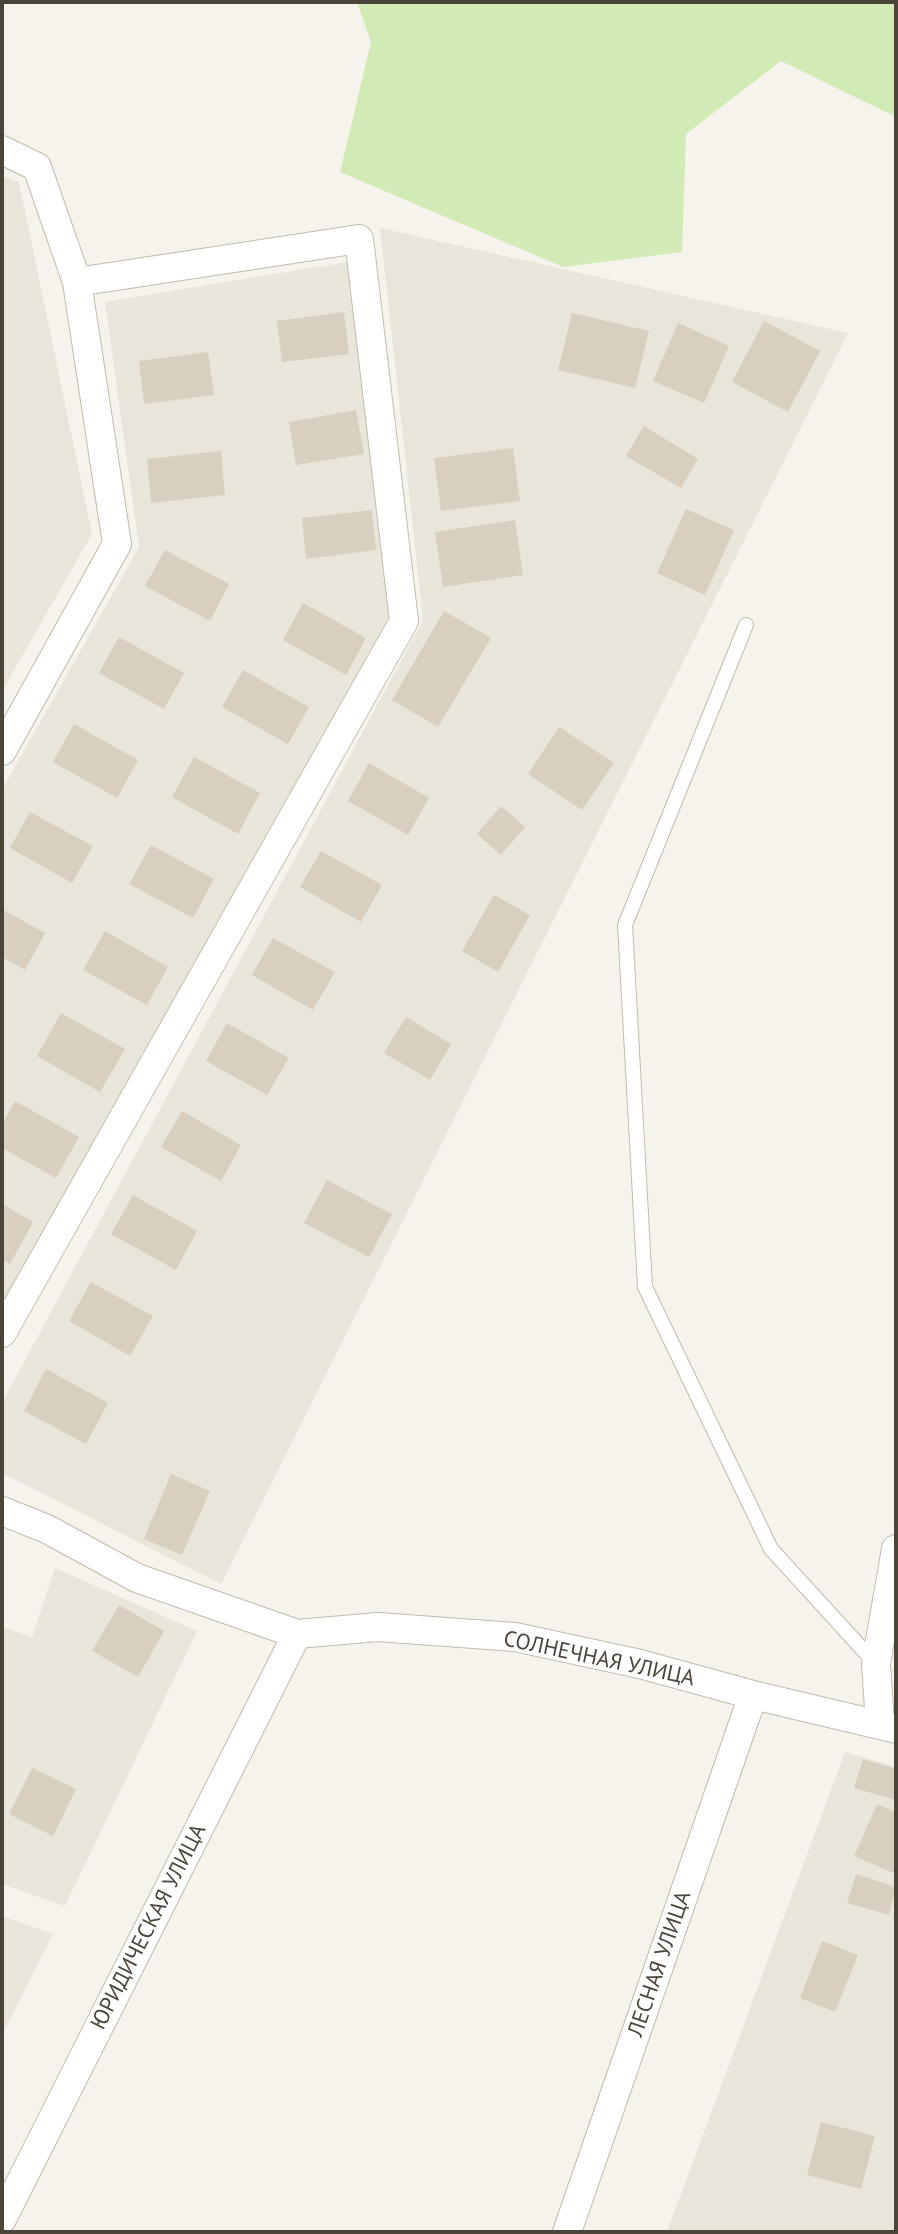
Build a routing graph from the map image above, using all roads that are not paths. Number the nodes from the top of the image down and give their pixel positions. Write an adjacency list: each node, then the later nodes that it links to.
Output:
1 (2, 150): 2 (street)
2 (77, 282): 4 (street); 5 (street)
3 (746, 625): 9 (lane)
4 (2, 751)
5 (2, 1333)
6 (2, 1511): 8 (street)
7 (896, 1549): 9 (street)
8 (297, 1634): 10 (street, СОЛНЕЧНАЯ УЛИЦА); 12 (street, ЮРИДИЧЕСКАЯ УЛИЦА)
9 (876, 1664): 11 (street)
10 (753, 1695): 11 (street, СОЛНЕЧНАЯ УЛИЦА); 13 (street, ЛЕСНАЯ УЛИЦА)
11 (888, 1727)
12 (3, 2217)
13 (567, 2232)

